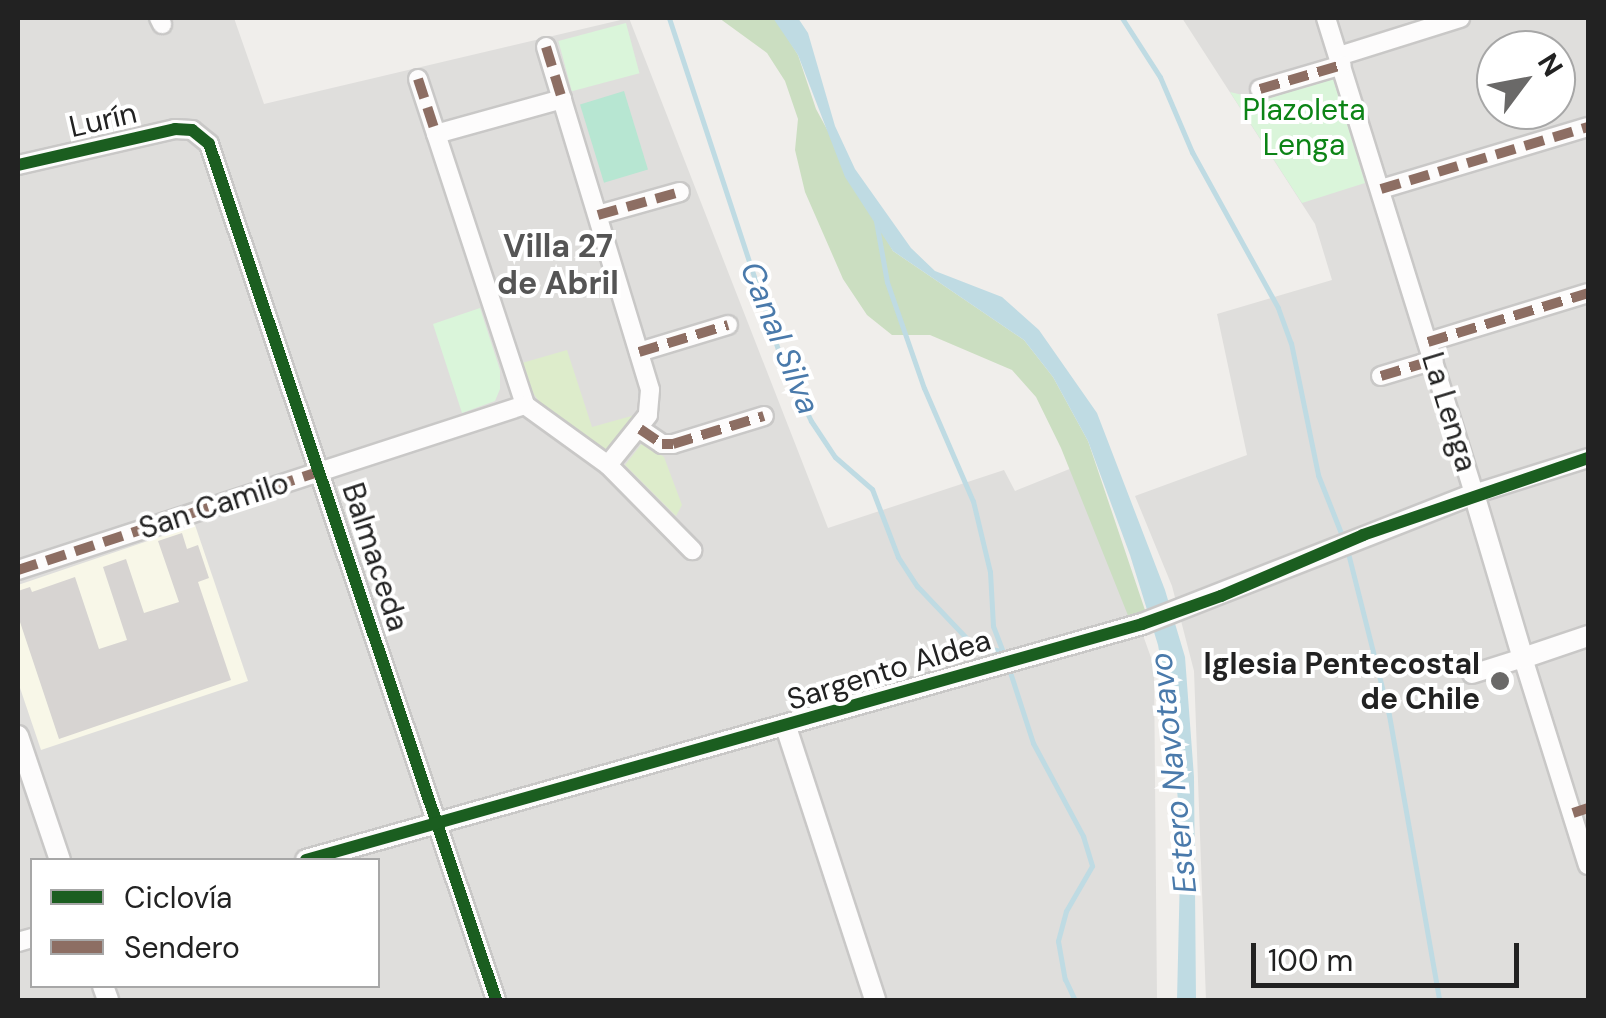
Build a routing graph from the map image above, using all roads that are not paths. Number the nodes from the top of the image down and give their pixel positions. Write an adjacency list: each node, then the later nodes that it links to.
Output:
1 (1326, 18): 4 (street, La Lenga)
2 (1460, 18): 4 (street)
3 (546, 47): 7 (street)
4 (1340, 60): 6 (street); 12 (street, La Lenga)
5 (418, 79): 10 (street)
6 (1260, 89)
7 (562, 99): 10 (street); 14 (street)
8 (1588, 127): 12 (street)
9 (199, 133): 11 (street, Lurín); 25 (street, Balmaceda)
10 (436, 134): 20 (street)
11 (18, 165)
12 (1381, 188): 17 (street, La Lenga)
13 (680, 192): 14 (street)
14 (598, 215): 18 (street)
15 (1588, 292): 17 (street)
16 (728, 324): 18 (street)
17 (1431, 351): 19 (street); 26 (street, La Lenga)
18 (639, 352): 22 (street)
19 (1381, 376)
20 (525, 404): 24 (street); 25 (street, San Camilo)
21 (764, 416): 22 (street)
22 (640, 430): 24 (street)
23 (1588, 458): 26 (street)
24 (608, 465): 27 (street)
25 (320, 471): 28 (street, San Camilo); 35 (street, Balmaceda)
26 (1474, 494): 30 (street, La Lenga); 32 (street, Sargento Aldea)
27 (692, 550)
28 (18, 570)
29 (1588, 636): 30 (street)
30 (1524, 658): 31 (street); 34 (street, La Lenga)
31 (1472, 674)
32 (786, 727): 35 (street, Sargento Aldea); 40 (street)
33 (18, 736): 36 (street)
34 (1581, 810): 38 (street, La Lenga)
35 (436, 824): 37 (street, Sargento Aldea); 39 (street, Balmaceda)
36 (59, 858)
37 (313, 858)
38 (1588, 865)
39 (496, 1000)
40 (875, 1000)

